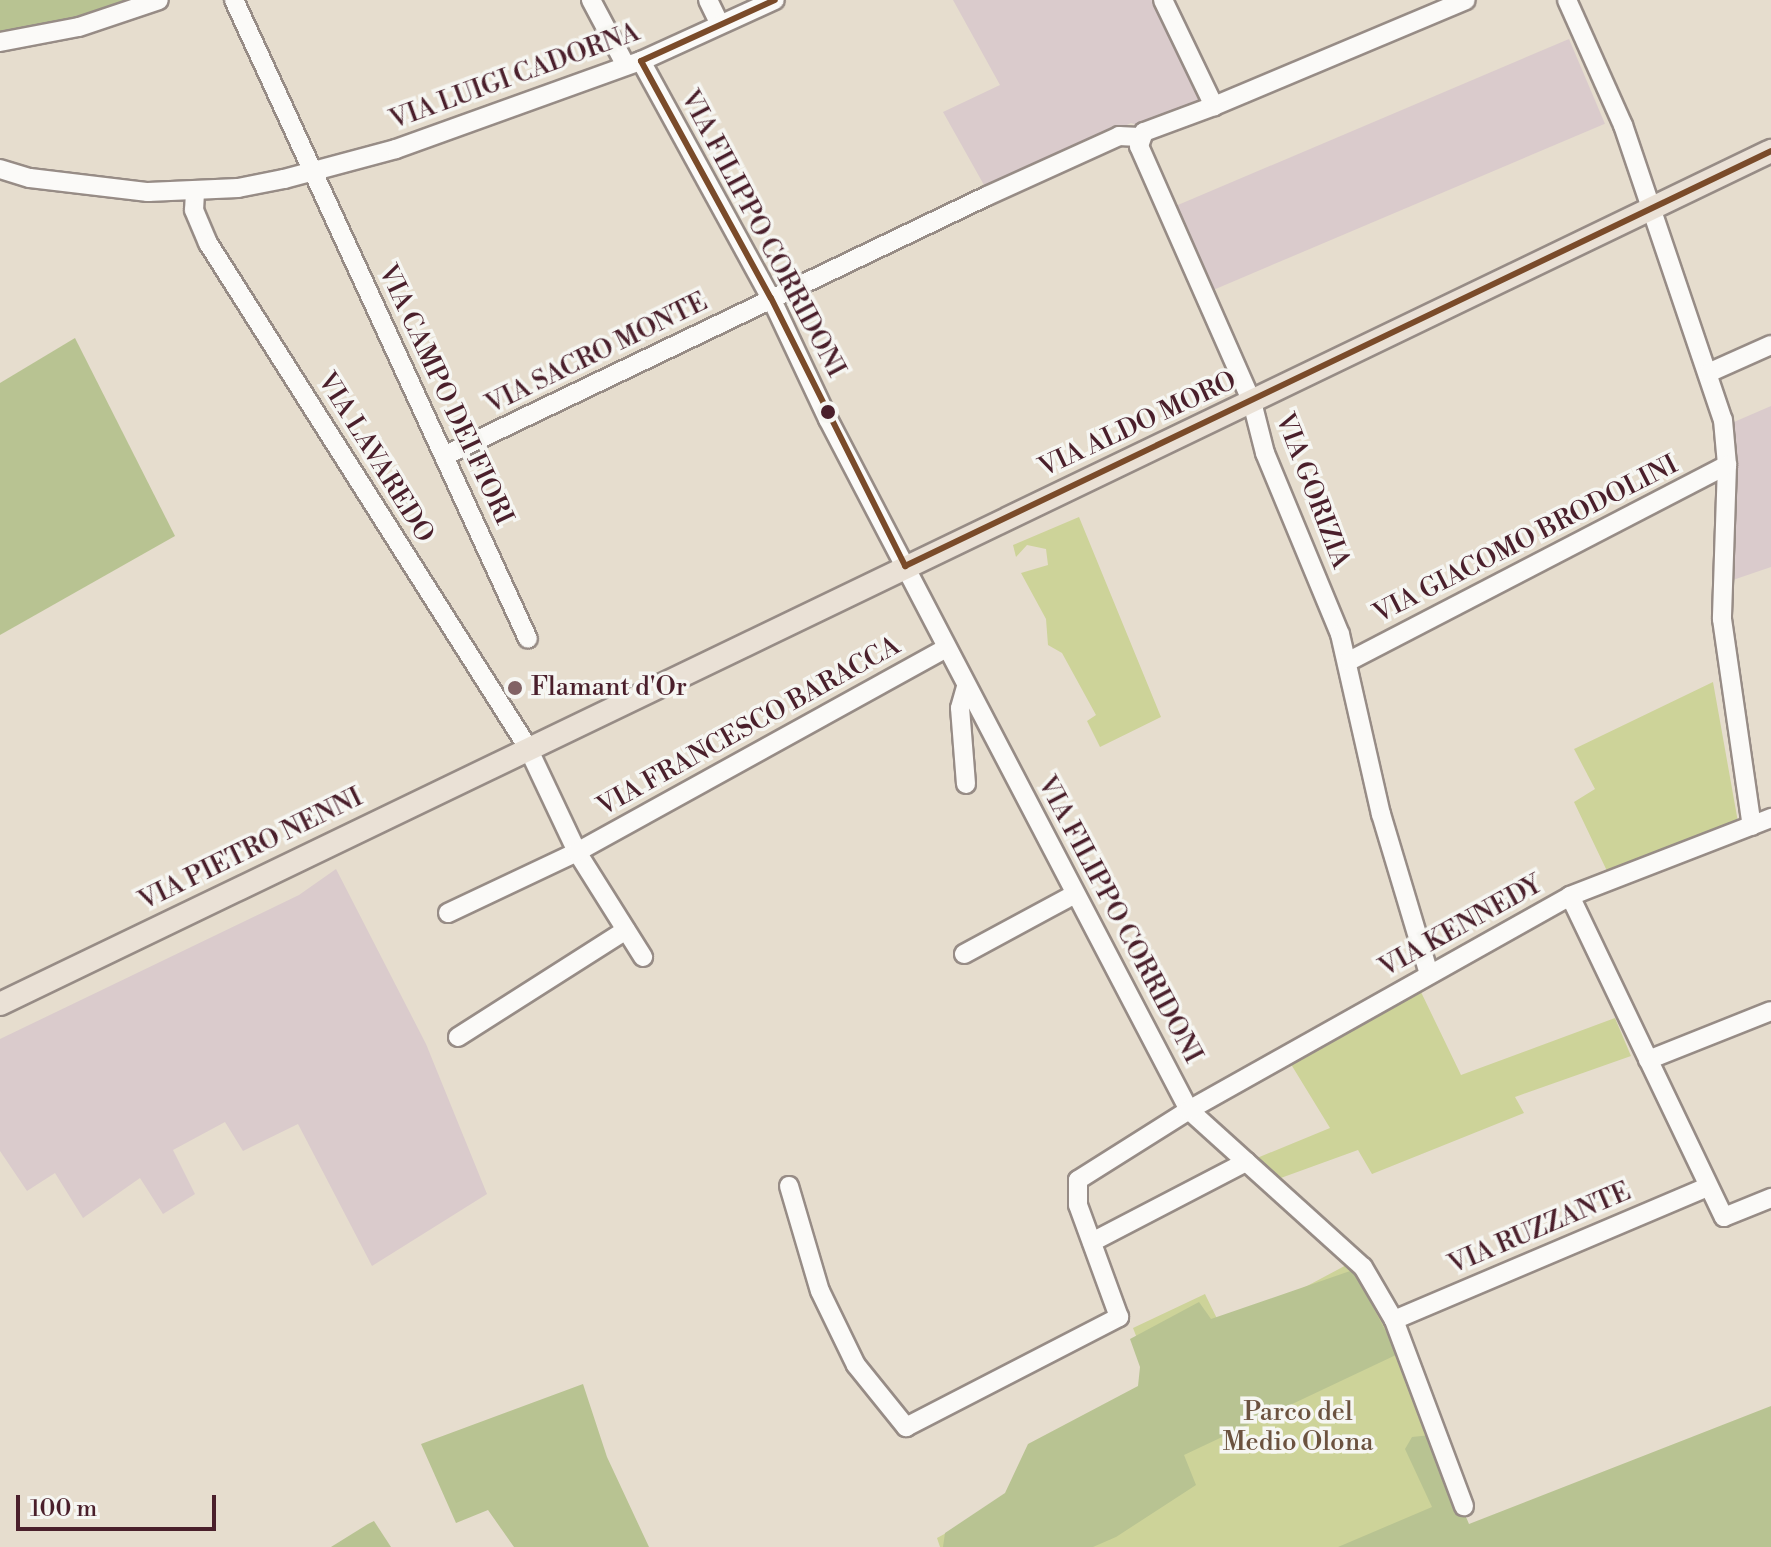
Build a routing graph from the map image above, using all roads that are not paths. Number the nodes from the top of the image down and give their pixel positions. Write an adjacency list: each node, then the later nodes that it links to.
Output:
1 (159, 0): 10 (street)
2 (234, 0): 16 (street, VIA CAMPO DEI FIORI)
3 (591, 0): 11 (street, VIA FILIPPO CORRIDONI)
4 (708, 0): 9 (street)
5 (775, 0): 9 (street, VIA LUIGI CADORNA)
6 (1163, 0): 12 (street)
7 (1466, 0): 12 (street)
8 (1567, 0): 18 (street)
9 (719, 23): 11 (street, VIA LUIGI CADORNA)
10 (0, 42)
11 (633, 62): 16 (street, VIA LUIGI CADORNA); 19 (street, VIA FILIPPO CORRIDONI)
12 (1214, 106): 13 (street)
13 (1139, 137): 19 (street, VIA SACRO MONTE); 22 (street, VIA GORIZIA)
14 (1771, 151): 18 (main road, VIA ALDO MORO)
15 (0, 169): 17 (street, VIA LUIGI CADORNA)
16 (314, 173): 17 (street, VIA LUIGI CADORNA); 23 (street, VIA CAMPO DEI FIORI)
17 (195, 192): 30 (street, VIA LAVAREDO)
18 (1652, 211): 21 (street); 22 (main road, VIA ALDO MORO)
19 (771, 298): 23 (street, VIA SACRO MONTE); 25 (street, VIA FILIPPO CORRIDONI)
20 (1771, 345): 21 (street)
21 (1708, 373): 24 (street)
22 (1252, 402): 25 (main road, VIA ALDO MORO); 28 (street, VIA GORIZIA)
23 (444, 456): 26 (street, VIA CAMPO DEI FIORI)
24 (1727, 465): 28 (street, VIA GIACOMO BRODOLINI); 33 (street)
25 (905, 566): 27 (street, VIA FILIPPO CORRIDONI); 30 (main road, VIA ALDO MORO)
26 (528, 639)
27 (946, 648): 29 (street, VIA FILIPPO CORRIDONI); 34 (street, VIA FRANCESCO BARACCA)
28 (1349, 661): 41 (street, VIA GORIZIA)
29 (966, 687): 31 (street); 35 (street, VIA FILIPPO CORRIDONI)
30 (527, 746): 34 (street, VIA LAVAREDO); 42 (main road, VIA PIETRO NENNI)
31 (966, 784)
32 (1771, 818): 33 (street, VIA KENNEDY)
33 (1752, 826): 36 (street, VIA KENNEDY)
34 (577, 852): 37 (street, VIA FRANCESCO BARACCA); 38 (street, VIA LAVAREDO)
35 (1075, 894): 39 (street); 46 (street, VIA FILIPPO CORRIDONI)
36 (1570, 896): 41 (street, VIA KENNEDY); 45 (street)
37 (448, 913)
38 (626, 930): 40 (street, VIA LAVAREDO); 44 (street)
39 (964, 954)
40 (643, 957)
41 (1429, 974): 46 (street, VIA KENNEDY)
42 (0, 1004)
43 (1771, 1011): 45 (street)
44 (458, 1037)
45 (1648, 1060): 49 (street)
46 (1189, 1110): 47 (street, VIA FILIPPO CORRIDONI); 51 (street, VIA KENNEDY)
47 (1246, 1162): 51 (street); 52 (street, VIA FILIPPO CORRIDONI)
48 (789, 1186): 51 (street)
49 (1707, 1187): 50 (street); 52 (street, VIA RUZZANTE)
50 (1771, 1198)
51 (1092, 1242)
52 (1394, 1320): 53 (street, VIA FILIPPO CORRIDONI)
53 (1464, 1506)

